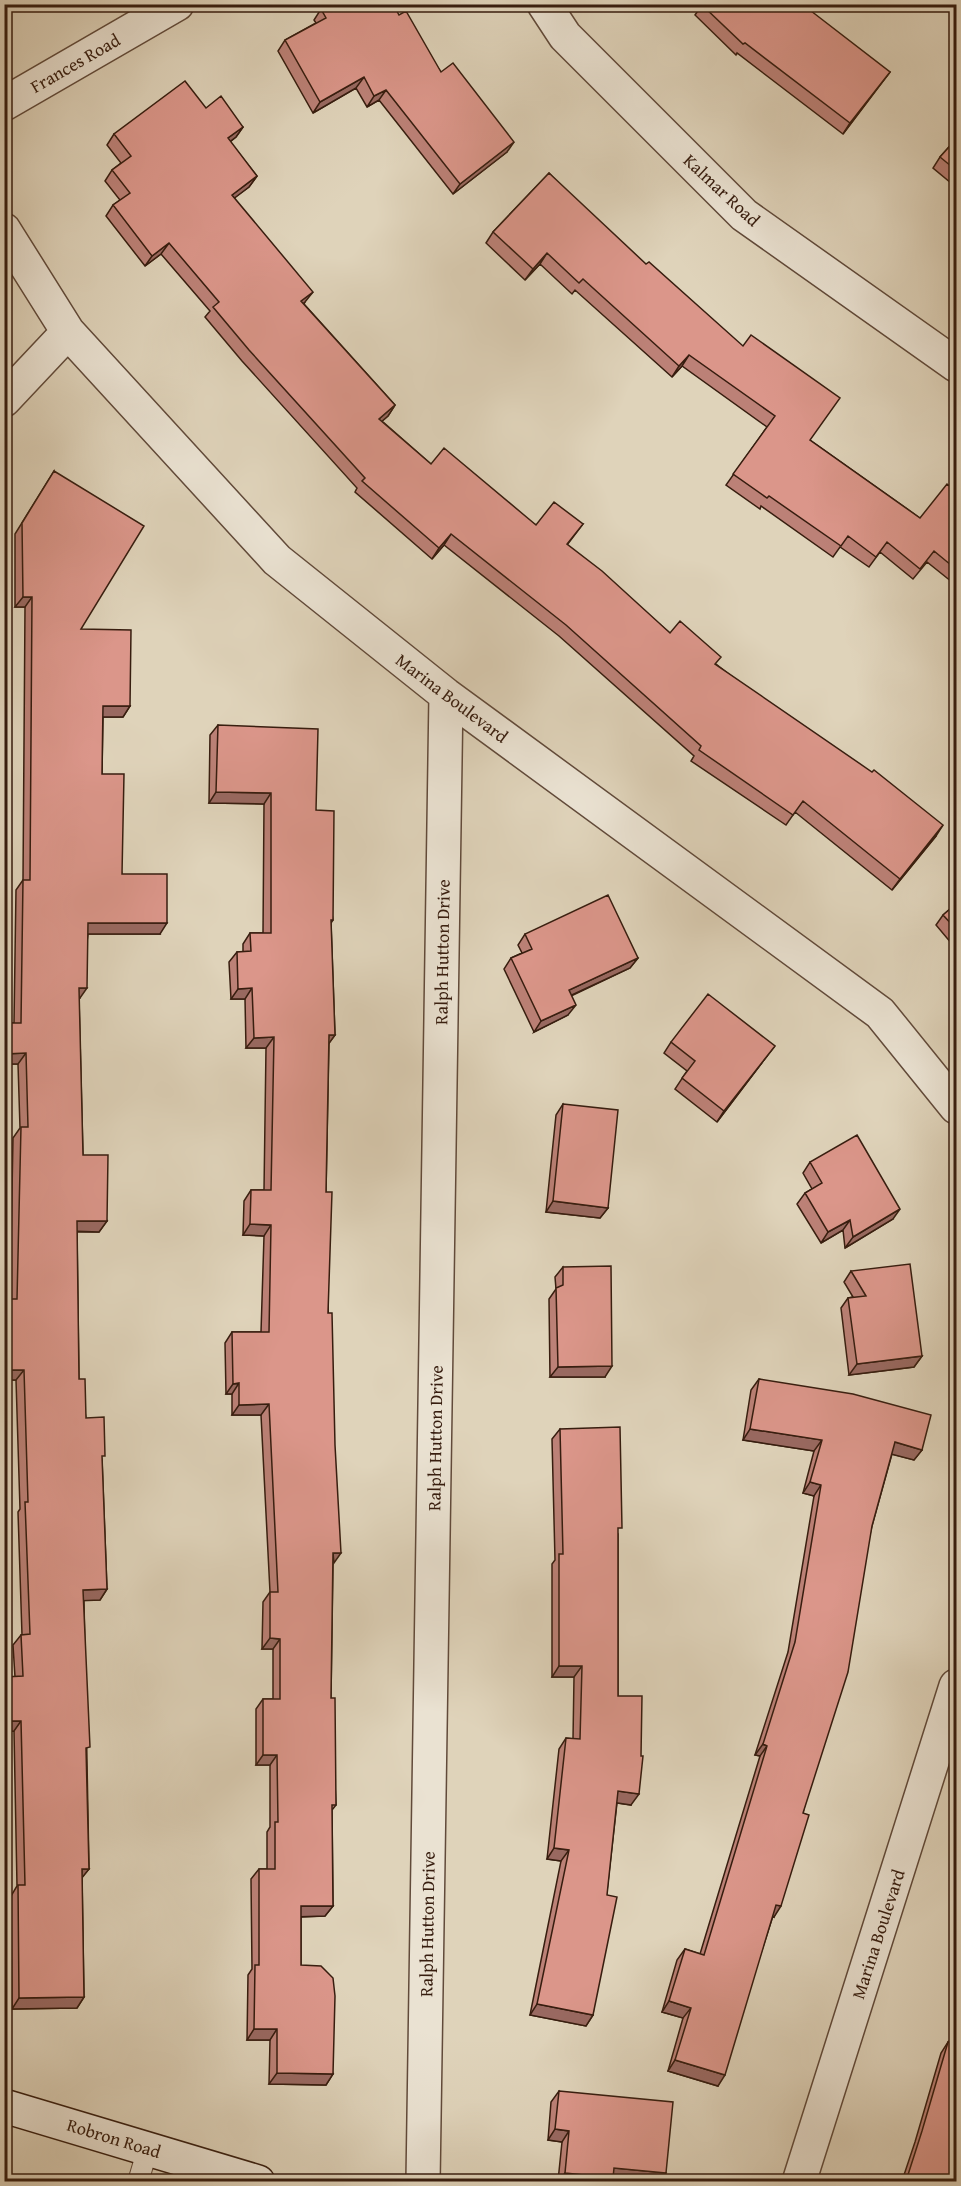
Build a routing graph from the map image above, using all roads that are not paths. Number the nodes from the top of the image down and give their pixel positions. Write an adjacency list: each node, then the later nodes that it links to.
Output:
1 (177, 4): 3 (street, Frances Road)
2 (544, 4): 6 (street, Kalmar Road)
3 (4, 104)
4 (4, 230): 5 (street, Marina Boulevard)
5 (68, 332): 7 (street); 8 (street, Marina Boulevard)
6 (957, 365)
7 (4, 400)
8 (446, 695): 9 (street, Marina Boulevard); 15 (street, Ralph Hutton Drive)
9 (957, 1107)
10 (957, 1686): 16 (street, Marina Boulevard)
11 (4, 2106): 12 (street, Robron Road)
12 (148, 2148): 13 (lane); 14 (street, Robron Road)
13 (138, 2181)
14 (258, 2181)
15 (423, 2181)
16 (799, 2181)

